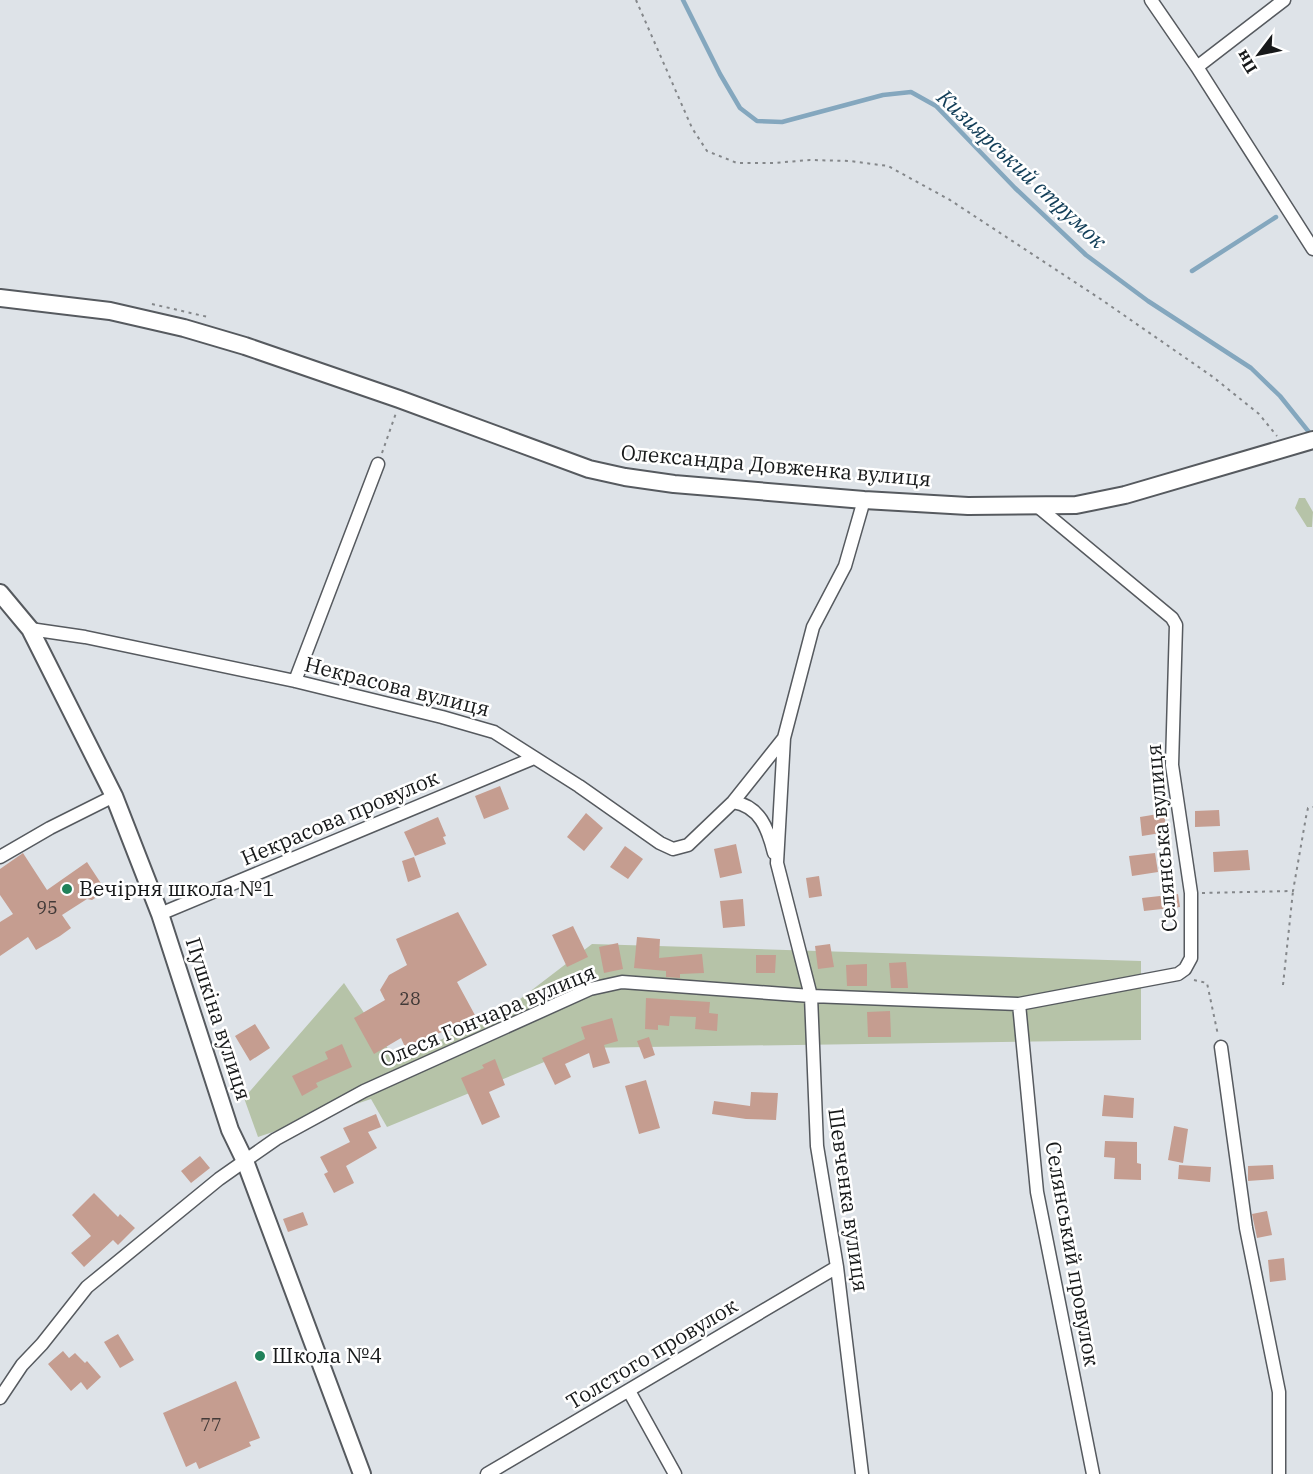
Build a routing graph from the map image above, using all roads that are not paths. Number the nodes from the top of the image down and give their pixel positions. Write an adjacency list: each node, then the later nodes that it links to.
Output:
1 (1151, 0): 3 (street)
2 (1284, 0): 3 (street)
3 (1197, 67): 4 (street)
4 (1313, 249)
5 (0, 298): 8 (street, Олександра Довженка вулиця)
6 (1313, 440): 9 (street, Олександра Довженка вулиця)
7 (378, 464): 12 (street)
8 (864, 500): 9 (street, Олександра Довженка вулиця); 13 (street, Шевченка вулиця)
9 (1037, 506): 20 (street, Селянська вулиця)
10 (0, 593): 11 (street, Пушкіна вулиця)
11 (30, 629): 12 (street, Некрасова вулиця); 15 (street, Пушкіна вулиця)
12 (295, 681): 14 (street, Некрасова вулиця)
13 (784, 738): 16 (street, Некрасова вулиця); 18 (street, Шевченка вулиця)
14 (534, 758): 16 (street, Некрасова вулиця); 19 (street, Некрасова провулок)
15 (114, 796): 17 (street); 19 (street, Пушкіна вулиця)
16 (733, 802): 18 (street, Шевченка вулиця)
17 (0, 857)
18 (777, 863): 21 (street, Шевченка вулиця)
19 (160, 914): 24 (street, Пушкіна вулиця)
20 (1178, 974): 22 (street, Олеся Гончара вулиця)
21 (811, 996): 22 (street, Олеся Гончара вулиця); 24 (street, Олеся Гончара вулиця); 25 (street, Шевченка вулиця)
22 (1018, 1004): 32 (street, Селянський провулок)
23 (1221, 1047): 33 (street)
24 (245, 1161): 27 (street, Олеся Гончара вулиця); 28 (street, Пушкіна вулиця)
25 (837, 1267): 26 (street, Толстого провулок); 31 (street, Шевченка вулиця)
26 (629, 1391): 29 (street, Толстого провулок); 30 (street)
27 (0, 1398)
28 (362, 1474)
29 (487, 1474)
30 (675, 1474)
31 (862, 1474)
32 (1093, 1474)
33 (1279, 1474)

